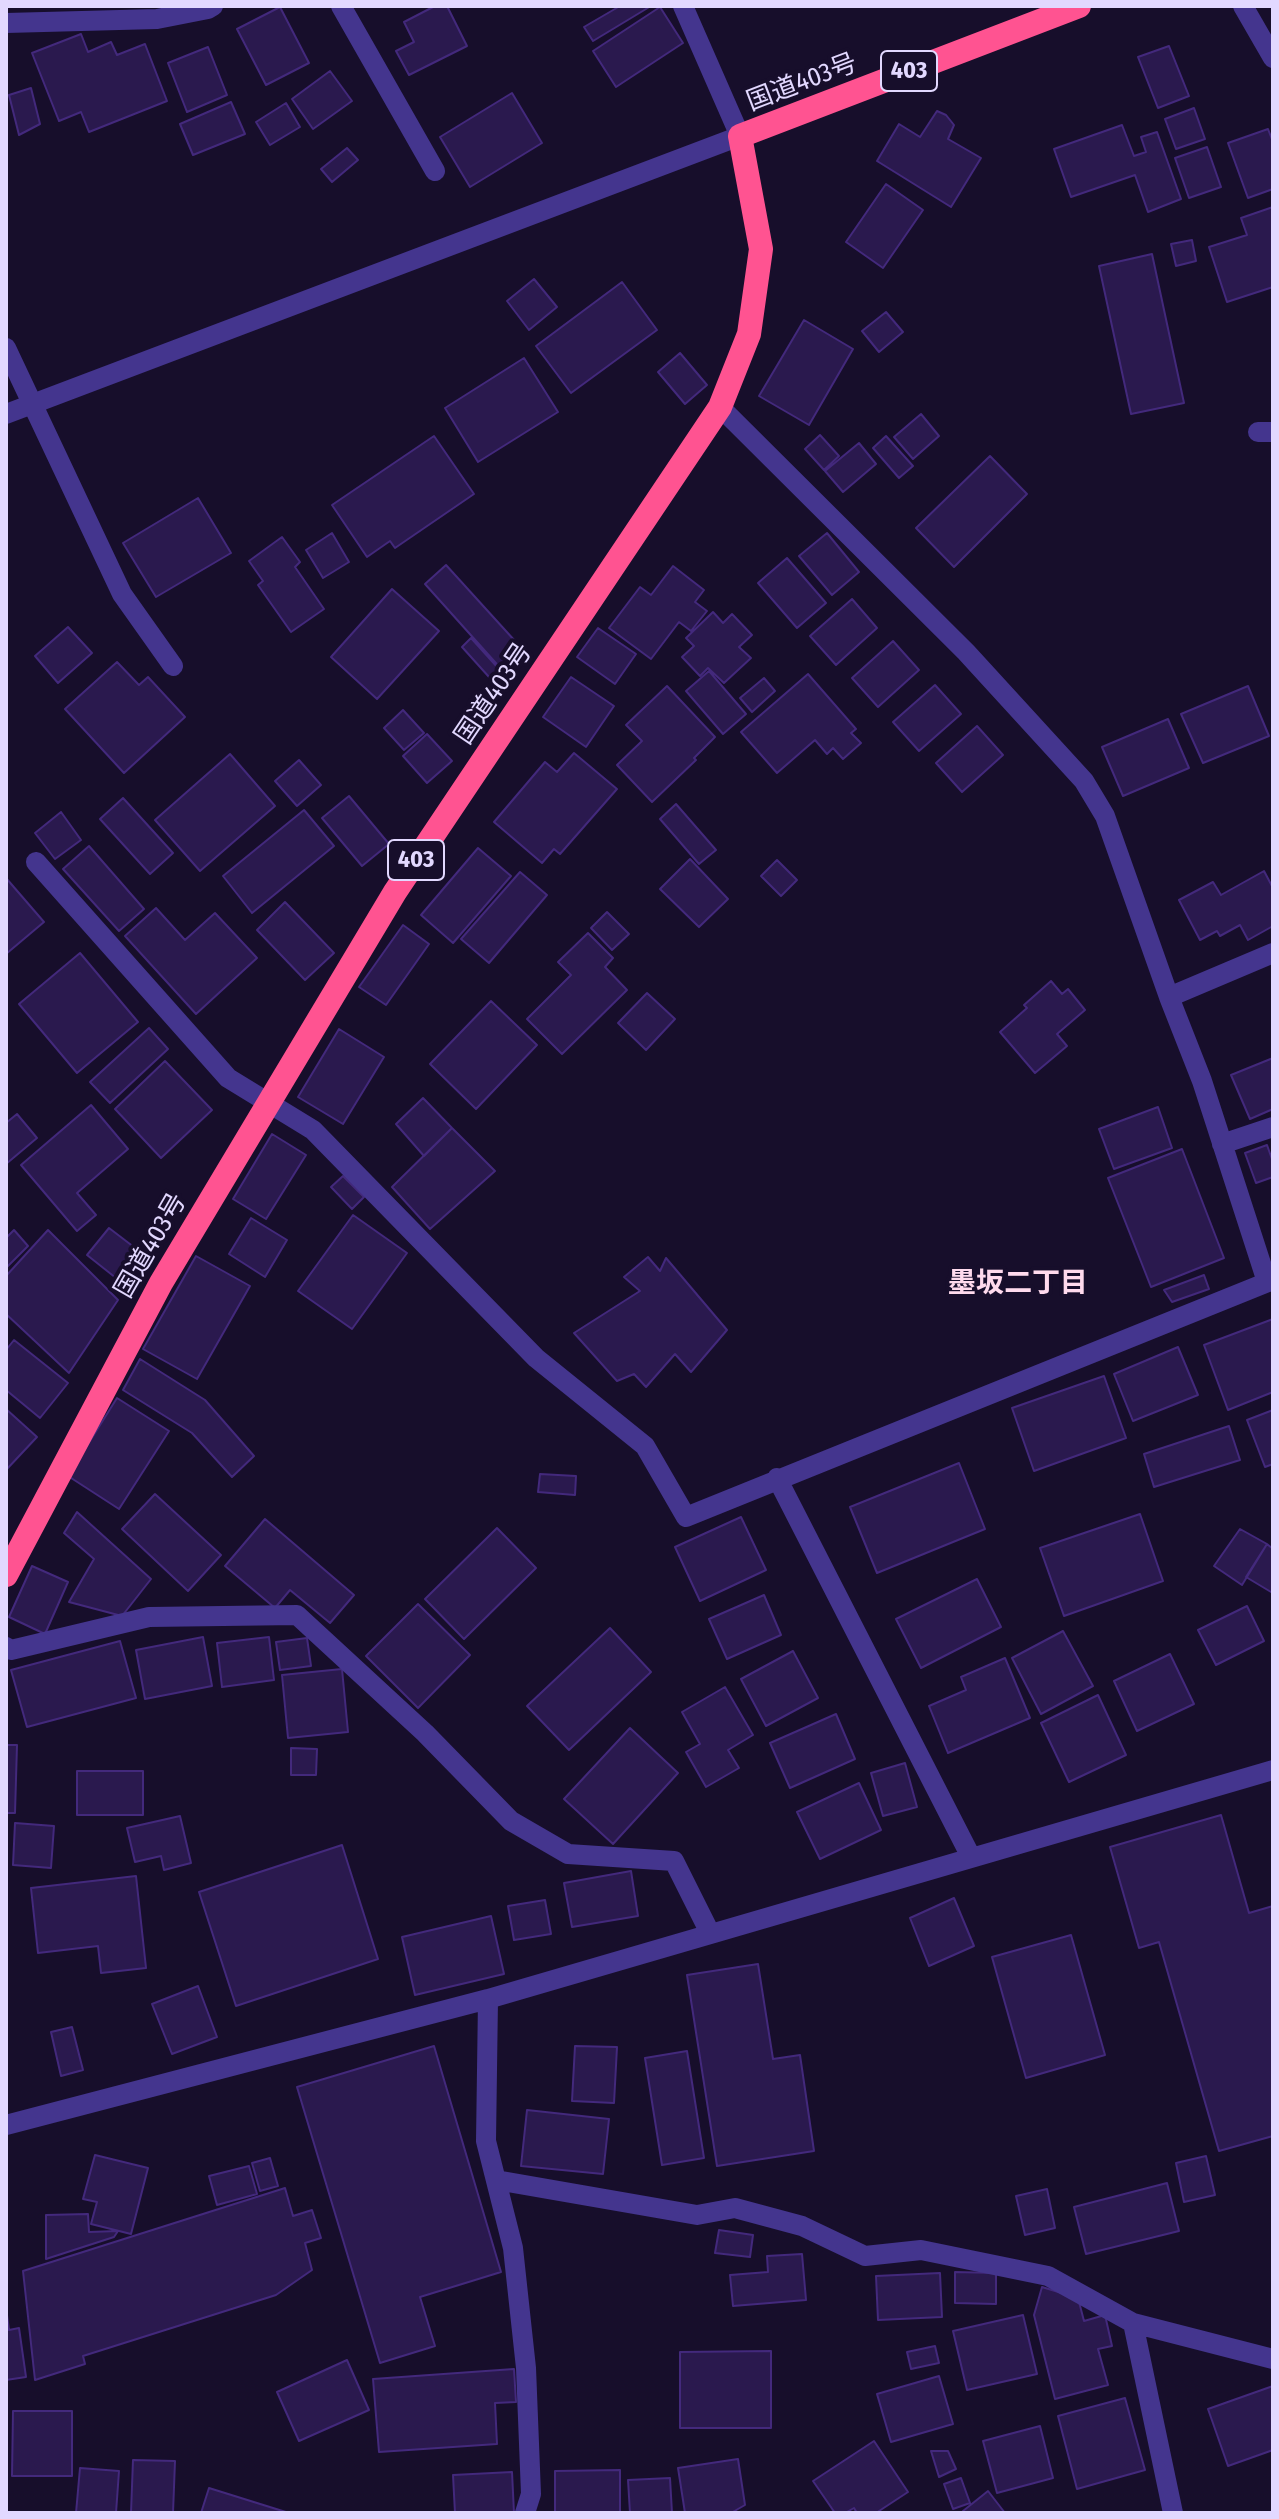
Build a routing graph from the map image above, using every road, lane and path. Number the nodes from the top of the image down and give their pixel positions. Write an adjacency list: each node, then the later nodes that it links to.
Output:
1 (213, 6): 6 (street)
2 (341, 6): 9 (street)
3 (683, 6): 8 (street)
4 (1079, 6): 8 (highway, 国道403号 / 403)
5 (1243, 6): 7 (street)
6 (6, 23)
7 (1273, 58)
8 (740, 136): 11 (street); 12 (highway, 国道403号 / 403)
9 (435, 171)
10 (6, 348): 11 (street)
11 (32, 404): 13 (street); 14 (street)
12 (720, 407): 17 (street); 18 (highway, 国道403号 / 403)
13 (6, 414)
14 (173, 666)
15 (36, 862): 18 (street)
16 (1273, 953): 17 (street)
17 (1169, 997): 20 (street)
18 (268, 1102): 22 (street); 23 (highway, 国道403号 / 403)
19 (1273, 1127): 20 (street)
20 (1222, 1144): 21 (street)
21 (1270, 1281): 22 (street)
22 (777, 1478): 26 (street)
23 (6, 1575)
24 (6, 1647): 27 (street)
25 (1273, 1770): 26 (street)
26 (971, 1857): 27 (street)
27 (710, 1933): 28 (street)
28 (488, 1999): 29 (street); 30 (street)
29 (6, 2125)
30 (496, 2180): 31 (street); 33 (street)
31 (1133, 2323): 32 (street); 34 (street)
32 (1273, 2359)
33 (525, 2513)
34 (1173, 2513)

